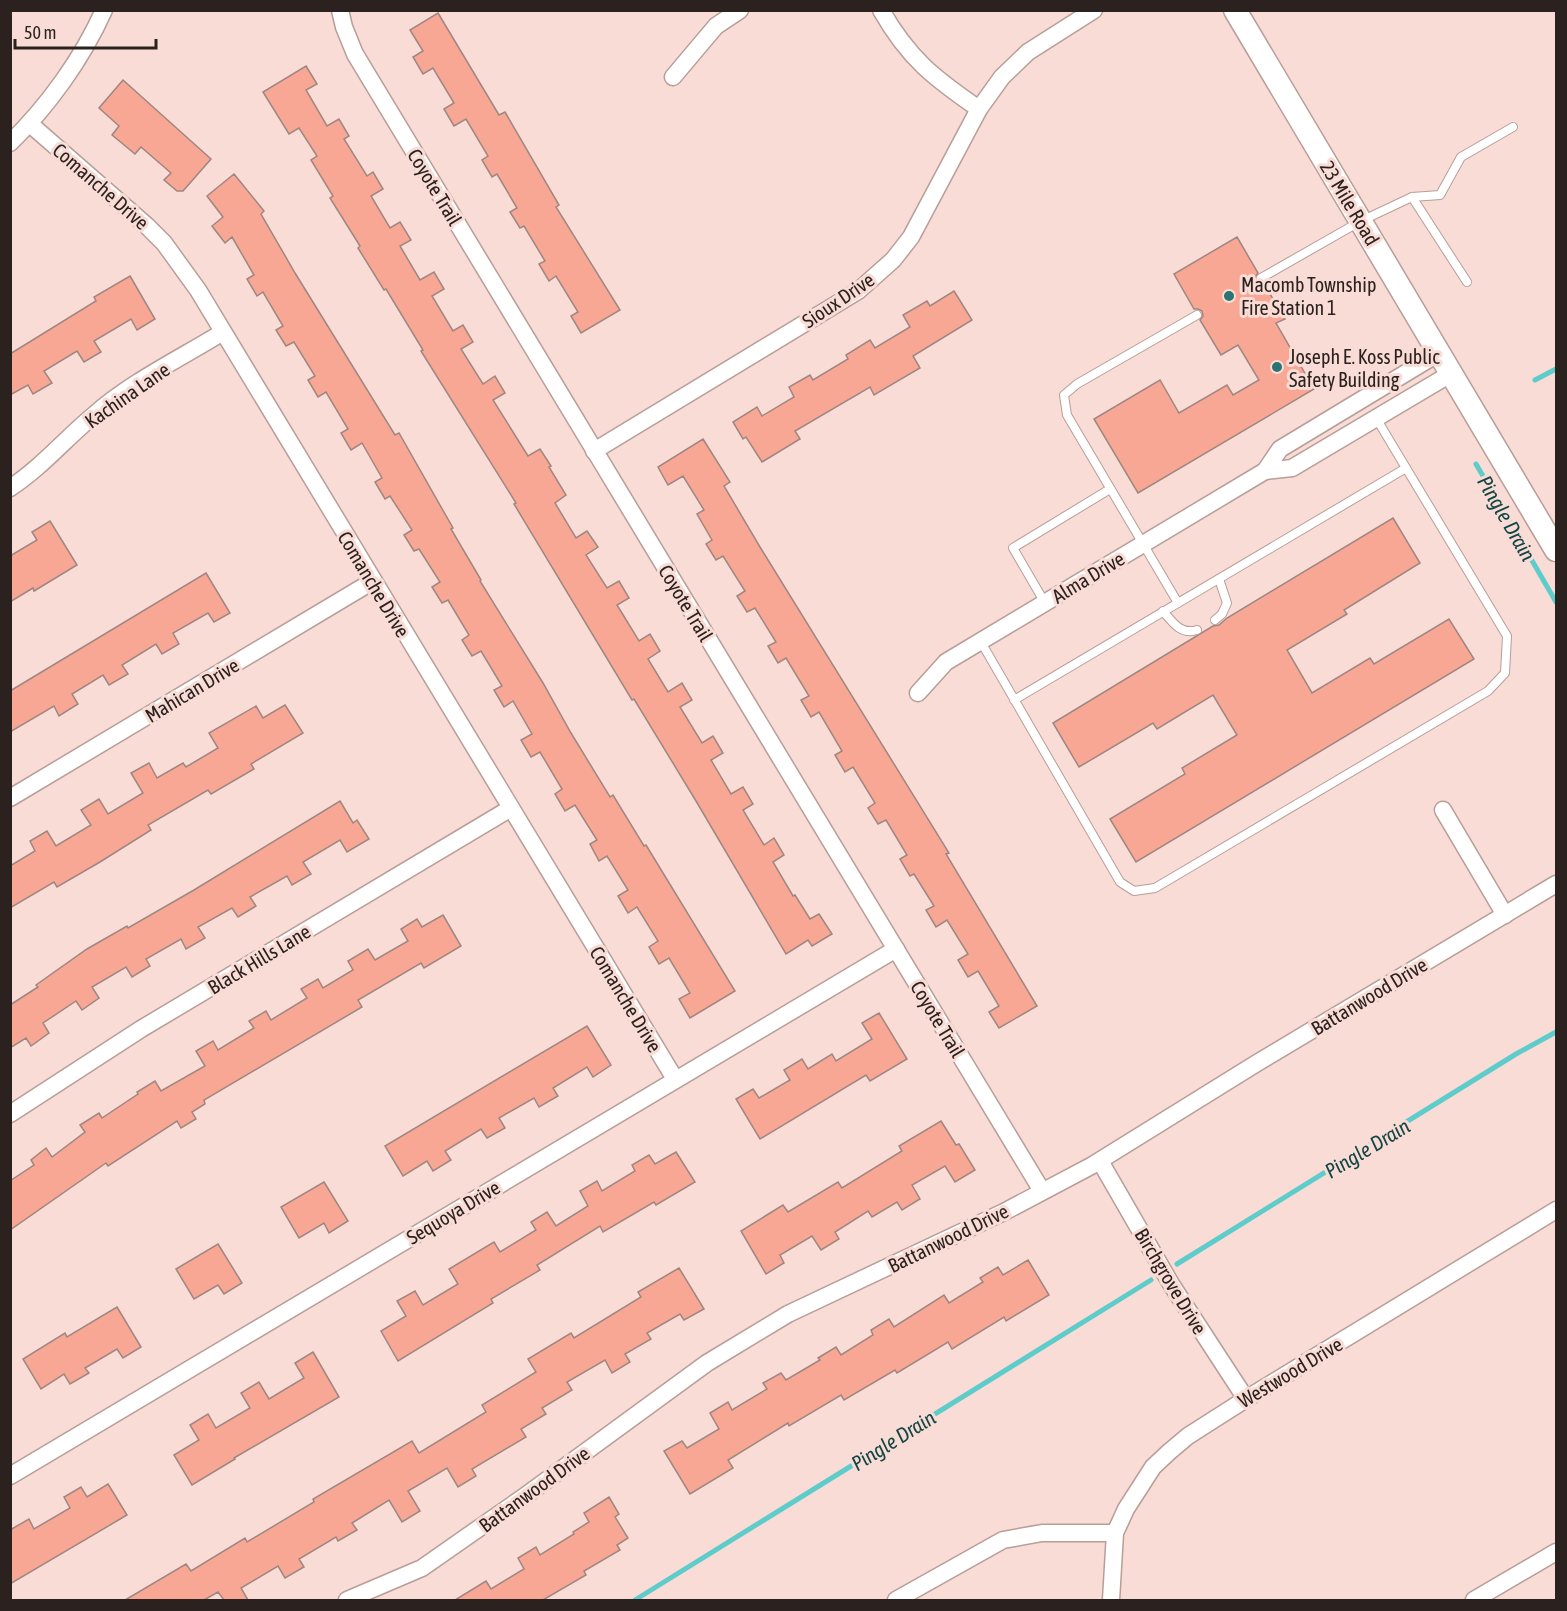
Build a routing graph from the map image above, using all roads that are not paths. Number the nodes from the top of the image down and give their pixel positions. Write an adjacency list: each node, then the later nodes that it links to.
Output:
1 (104, 10): 9 (street)
2 (340, 10): 22 (street, Coyote Trail)
3 (740, 10): 7 (street)
4 (881, 10): 8 (street)
5 (1094, 10): 8 (street, Sioux Drive)
6 (1235, 10): 13 (main road, 23 Mile Road)
7 (673, 77)
8 (979, 109): 22 (street, Sioux Drive)
9 (30, 124): 11 (street); 17 (street, Comanche Drive)
10 (1513, 127): 12 (lane)
11 (10, 144)
12 (1412, 197): 13 (lane); 15 (lane)
13 (1361, 221): 14 (lane); 18 (main road, 23 Mile Road)
14 (1261, 278)
15 (1467, 282)
16 (1197, 315): 26 (lane)
17 (223, 332): 25 (street, Kachina Lane); 31 (street, Comanche Drive)
18 (1439, 353): 19 (main road, 23 Mile Road); 20 (street, Alma Drive)
19 (1452, 373): 21 (street, Alma Drive); 27 (main road, 23 Mile Road)
20 (1356, 404): 21 (lane); 24 (street, Alma Drive)
21 (1372, 421): 23 (lane); 24 (street, Alma Drive)
22 (594, 452): 45 (street, Coyote Trail)
23 (1407, 468): 30 (lane); 39 (lane)
24 (1264, 471): 28 (street, Alma Drive)
25 (10, 488)
26 (1110, 489): 28 (lane); 32 (lane)
27 (1550, 524): 29 (main road, 23 Mile Road)
28 (1144, 543): 32 (street, Alma Drive); 33 (lane)
29 (1557, 550)
30 (1219, 579): 33 (lane); 35 (lane)
31 (373, 582): 40 (street, Mahican Drive); 41 (street, Comanche Drive)
32 (1045, 603): 37 (street, Alma Drive)
33 (1178, 603): 34 (lane)
34 (1163, 611): 36 (lane); 39 (lane)
35 (1215, 620)
36 (1197, 630)
37 (981, 642): 38 (street, Alma Drive); 39 (lane)
38 (918, 693)
39 (1014, 700)
40 (10, 798)
41 (511, 808): 46 (street, Comanche Drive); 47 (street, Black Hills Lane)
42 (1443, 810): 44 (street)
43 (1557, 884): 44 (street, Battanwood Drive)
44 (1505, 915): 48 (street, Battanwood Drive)
45 (896, 948): 46 (street, Sequoya Drive); 49 (street, Coyote Trail)
46 (675, 1079): 52 (street, Sequoya Drive)
47 (10, 1114)
48 (1100, 1161): 49 (street, Battanwood Drive); 51 (street, Birchgrove Drive)
49 (1042, 1191): 55 (street, Battanwood Drive)
50 (1557, 1210): 51 (street, Westwood Drive)
51 (1246, 1399): 53 (street, Westwood Drive)
52 (10, 1476)
53 (1115, 1533): 56 (street); 57 (street, Westwood Drive)
54 (1557, 1552): 58 (street)
55 (347, 1600)
56 (897, 1600)
57 (1111, 1600)
58 (1474, 1600)

